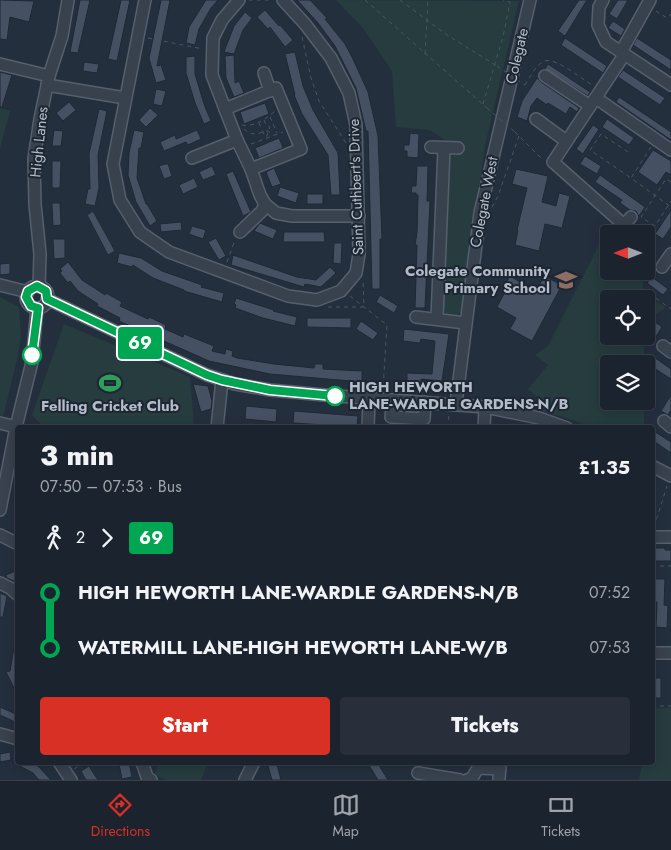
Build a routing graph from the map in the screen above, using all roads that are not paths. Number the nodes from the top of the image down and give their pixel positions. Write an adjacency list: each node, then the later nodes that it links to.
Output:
1 (68, 0): 12 (street, High Lanes)
2 (145, 0): 15 (street)
3 (239, 0): 17 (street)
4 (283, 0): 29 (street, Saint Cuthbert's Drive)
5 (530, 0): 18 (street, Colegate)
6 (603, 0): 8 (street)
7 (649, 3): 8 (street)
8 (622, 53): 13 (street); 16 (street)
9 (0, 64): 12 (street)
10 (264, 74): 14 (street)
11 (545, 76): 16 (street)
12 (48, 81): 15 (street); 35 (street, High Lanes)
13 (671, 85)
14 (270, 91): 17 (street); 27 (street)
15 (125, 98): 29 (street, Saint Cuthbert's Drive)
16 (596, 98): 21 (street); 25 (street)
17 (225, 109): 20 (street)
18 (504, 112): 41 (street, Colegate West)
19 (536, 120): 21 (street)
20 (236, 140): 26 (street); 27 (street)
21 (566, 141): 30 (street)
22 (430, 147): 23 (street)
23 (444, 148): 24 (street); 40 (street)
24 (458, 148)
25 (671, 150)
26 (192, 158)
27 (251, 170): 28 (street)
28 (266, 204): 29 (street); 31 (street)
29 (358, 216)
30 (631, 217)
31 (240, 232)
32 (671, 254): 33 (street)
33 (662, 267)
34 (0, 285): 36 (street)
35 (39, 287): 36 (street); 37 (street)
36 (28, 292): 38 (street)
37 (47, 299): 38 (street); 42 (street)
38 (38, 308): 49 (street)
39 (416, 317): 40 (street)
40 (436, 319): 41 (street)
41 (466, 323): 46 (street, Colegate West)
42 (222, 380): 43 (street); 50 (street)
43 (369, 399): 44 (street); 51 (street)
44 (388, 400): 45 (street); 45 (street)
45 (425, 402): 46 (street)
46 (453, 403): 47 (street)
47 (485, 407): 52 (street); 53 (street)
48 (0, 423): 54 (street)
49 (16, 425)
50 (216, 425)
51 (368, 425)
52 (484, 425)
53 (558, 425)
54 (15, 426)
55 (15, 431): 59 (street)
56 (655, 468): 58 (street)
57 (15, 472): 59 (street)
58 (670, 476)
59 (5, 483): 60 (street)
60 (0, 510)
61 (0, 534): 64 (street)
62 (655, 537): 63 (street)
63 (671, 537)
64 (15, 542)
65 (0, 583): 66 (street)
66 (15, 592)
67 (655, 653): 68 (street)
68 (671, 653)
69 (0, 734): 70 (street)
70 (15, 738)
71 (61, 765): 77 (street)
72 (143, 765): 78 (street)
73 (252, 765): 79 (street)
74 (478, 765): 75 (street); 81 (street)
75 (500, 770)
76 (418, 772): 80 (street)
77 (69, 776)
78 (151, 780)
79 (245, 780)
80 (460, 780)
81 (467, 780)

